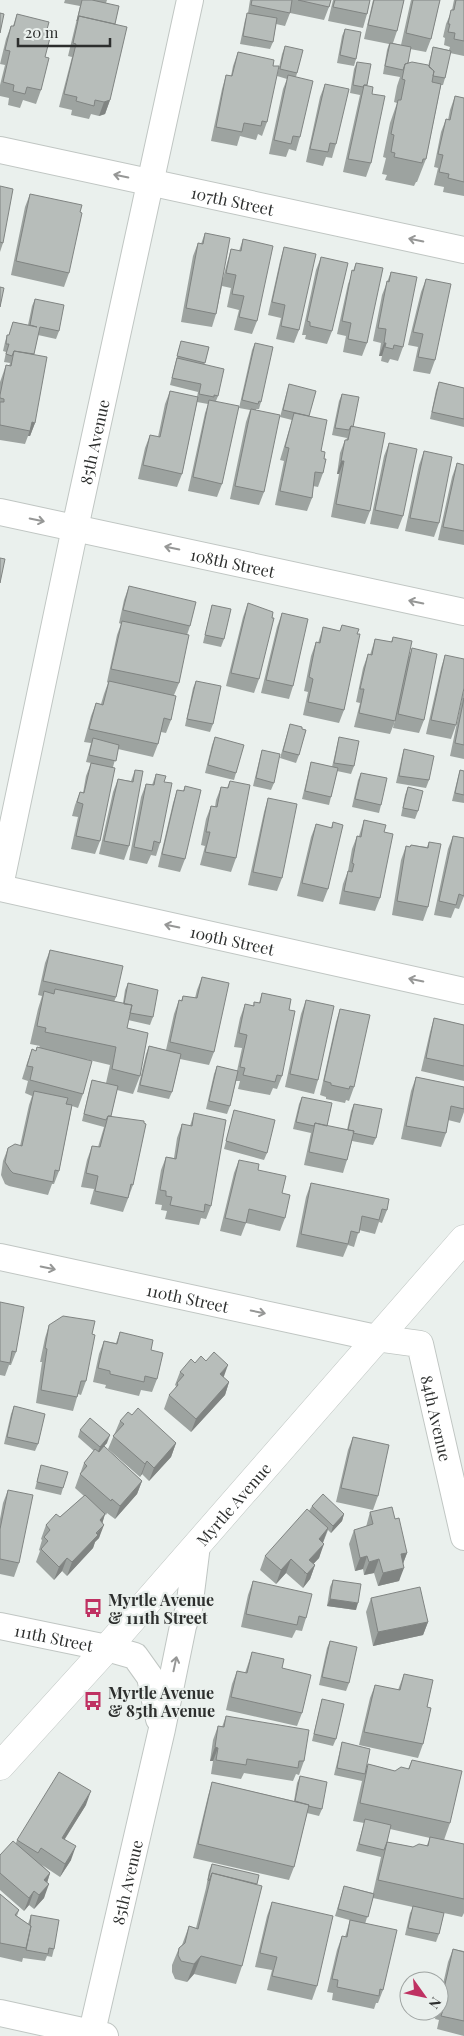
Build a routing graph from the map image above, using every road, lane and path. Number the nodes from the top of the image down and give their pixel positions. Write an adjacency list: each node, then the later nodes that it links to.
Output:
1 (190, 0): 3 (street, 85th Avenue)
2 (0, 150): 3 (street, 107th Street, one-way to 2)
3 (151, 183): 4 (street, 107th Street, one-way to 3); 6 (street, 85th Avenue)
4 (464, 250)
5 (0, 512): 6 (street, 108th Street, one-way to 6)
6 (75, 528): 7 (street, 108th Street, one-way to 6); 8 (street, 85th Avenue)
7 (464, 612)
8 (0, 887): 9 (street, 109th Street, one-way to 8)
9 (464, 991)
10 (464, 1238): 12 (main road, Myrtle Avenue)
11 (0, 1257): 12 (street, 110th Street, one-way to 12)
12 (376, 1338): 13 (street, 84th Avenue); 14 (main road, Myrtle Avenue)
13 (464, 1537)
14 (197, 1545): 16 (main road, Myrtle Avenue); 17 (street, 85th Avenue, one-way to 14)
15 (0, 1626): 16 (street, 111th Street)
16 (106, 1648): 17 (street, 85th Avenue); 18 (main road, Myrtle Avenue)
17 (162, 1729): 20 (street, 85th Avenue)
18 (0, 1766)
19 (0, 2013): 20 (street)
20 (96, 2035)

